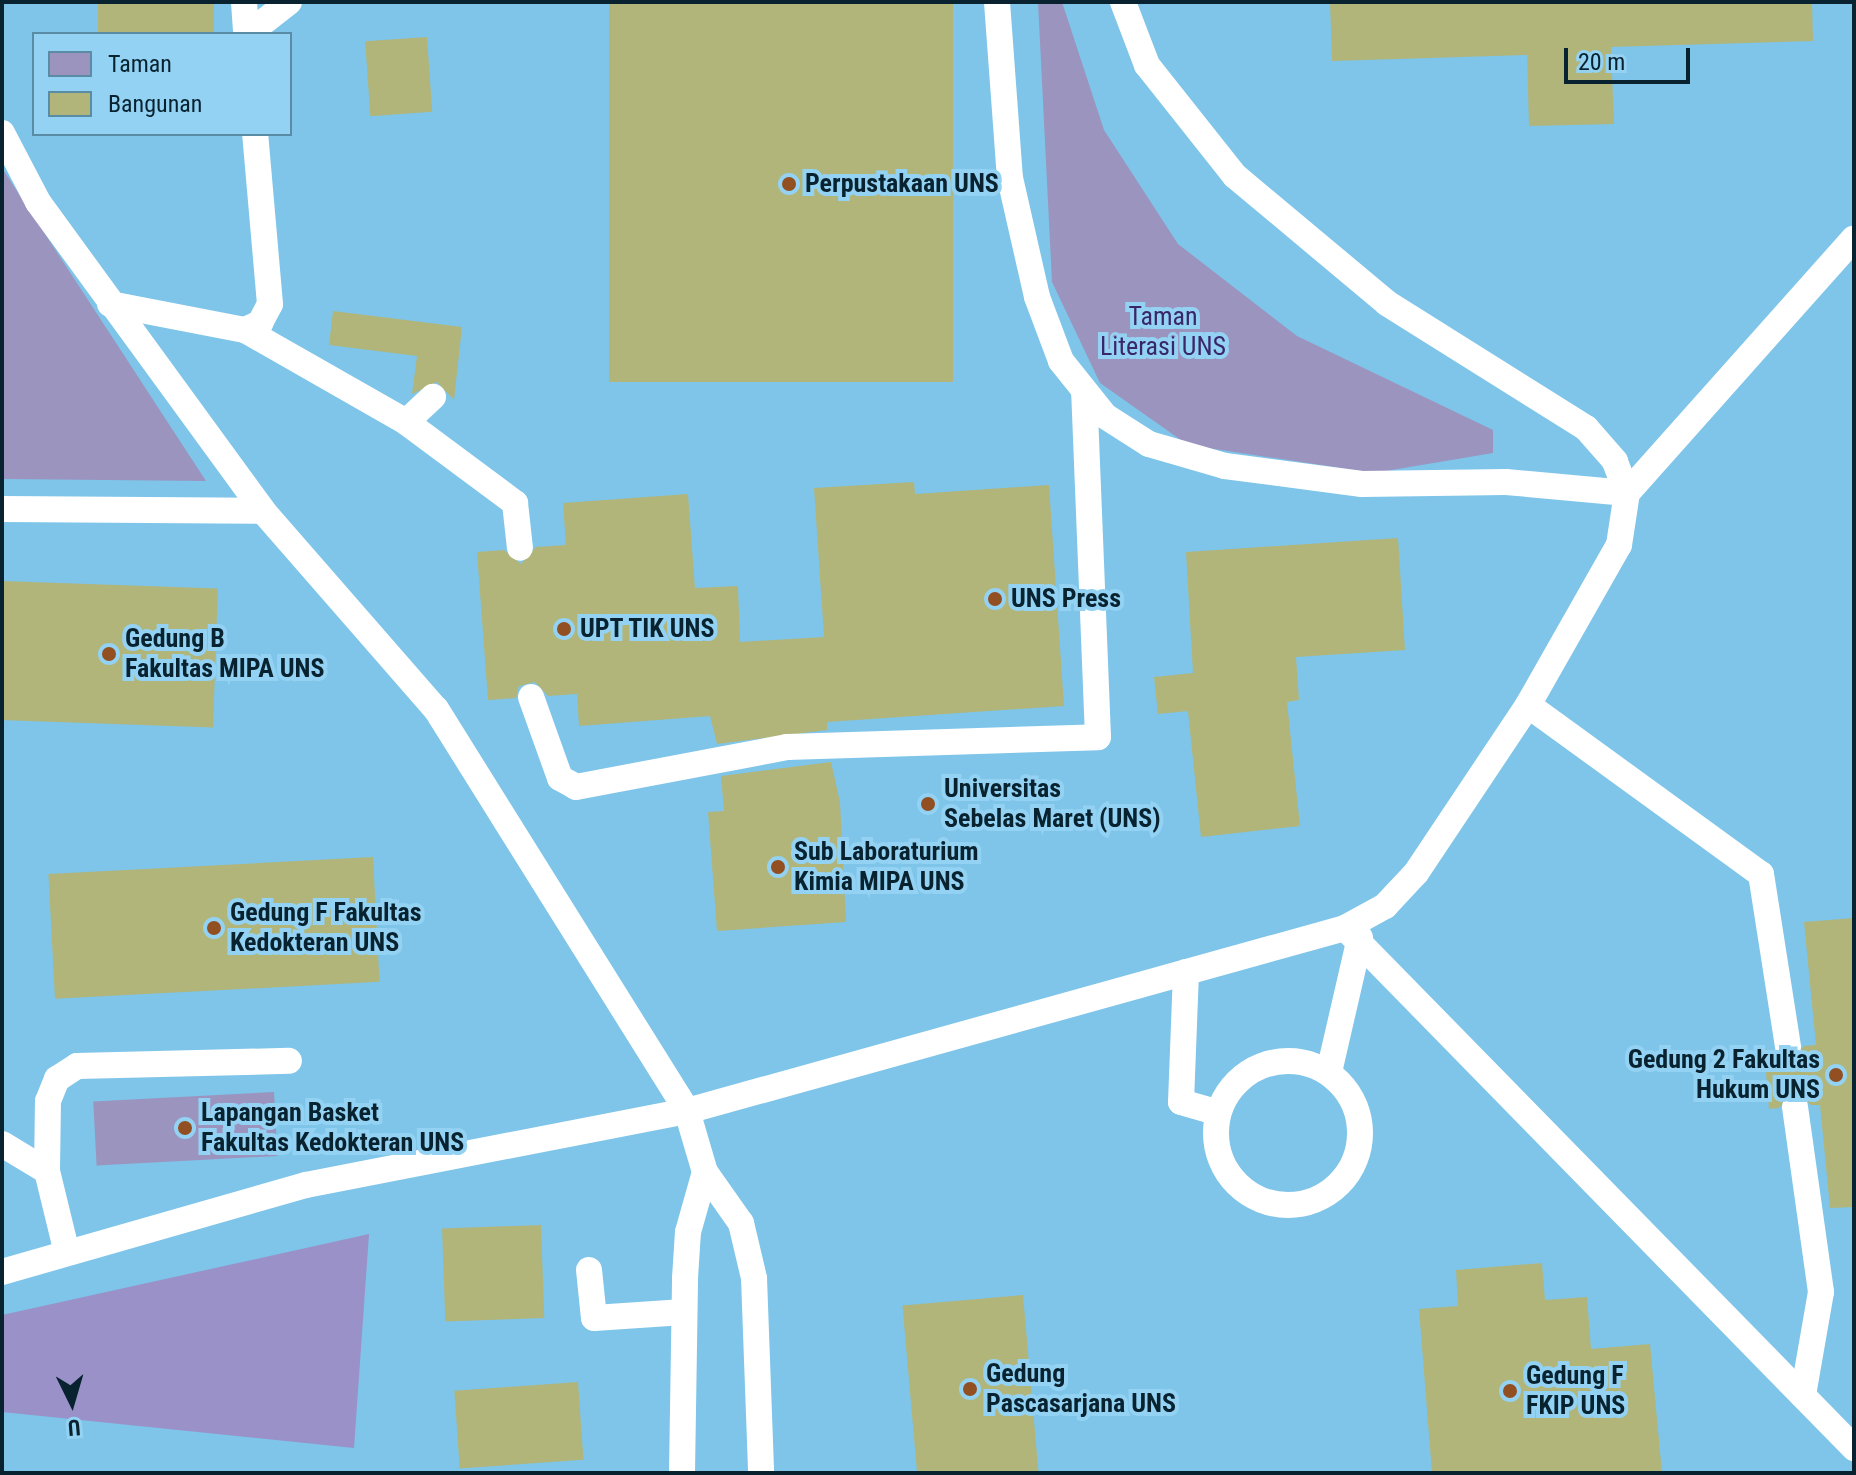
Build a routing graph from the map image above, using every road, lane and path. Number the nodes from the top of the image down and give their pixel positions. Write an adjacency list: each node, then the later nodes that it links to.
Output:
1 (244, 2): 5 (lane)
2 (289, 2): 6 (lane)
3 (997, 2): 12 (lane)
4 (1123, 2): 15 (lane)
5 (247, 32)
6 (250, 32)
7 (2, 133): 10 (lane)
8 (255, 136): 11 (lane)
9 (1854, 238): 15 (lane)
10 (110, 304): 11 (lane); 17 (lane)
11 (245, 330): 14 (lane)
12 (1084, 391): 15 (lane); 19 (lane)
13 (433, 397): 14 (lane)
14 (406, 422): 18 (lane)
15 (1627, 493): 20 (lane)
16 (2, 509): 17 (lane)
17 (263, 511): 27 (lane)
18 (520, 548)
19 (531, 697)
20 (1528, 705): 21 (lane); 23 (lane)
21 (1353, 933): 22 (lane); 25 (lane); 36 (lane)
22 (1186, 972): 27 (lane); 28 (lane)
23 (1788, 1047)
24 (289, 1061): 30 (lane)
25 (1329, 1072): 28 (lane); 28 (lane)
26 (1795, 1107): 36 (lane)
27 (687, 1111): 31 (lane); 32 (lane)
28 (1217, 1112)
29 (2, 1144): 30 (lane)
30 (47, 1171): 32 (lane)
31 (705, 1172): 35 (lane); 39 (lane)
32 (66, 1249): 34 (lane)
33 (589, 1270): 35 (lane)
34 (2, 1272)
35 (684, 1312): 38 (lane)
36 (1803, 1395): 37 (lane)
37 (1854, 1448)
38 (682, 1473)
39 (761, 1473)

